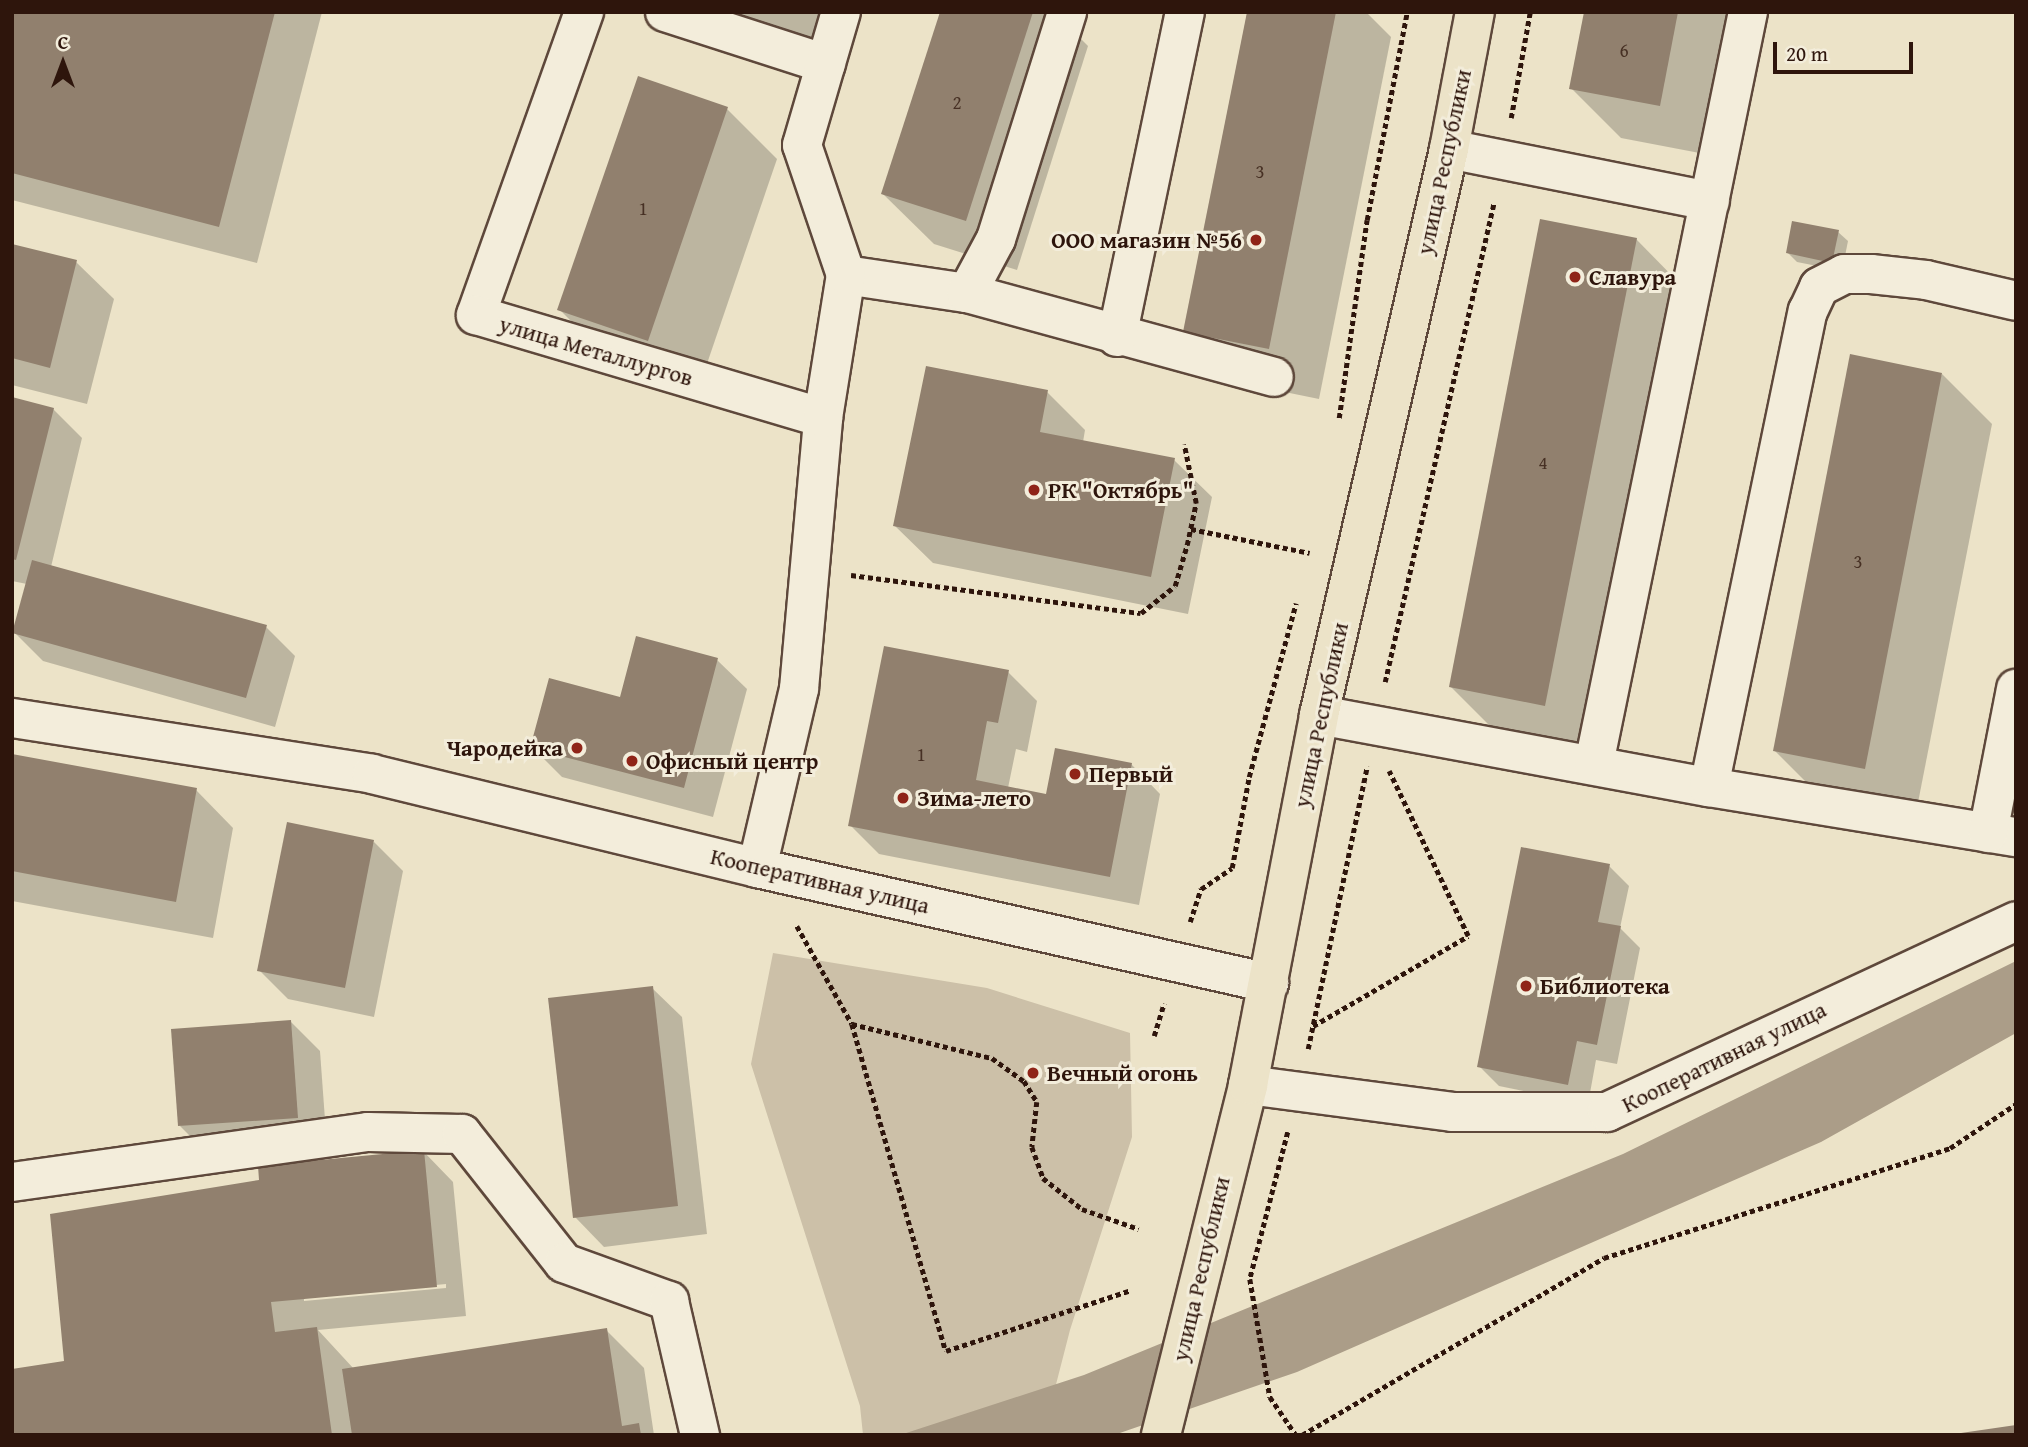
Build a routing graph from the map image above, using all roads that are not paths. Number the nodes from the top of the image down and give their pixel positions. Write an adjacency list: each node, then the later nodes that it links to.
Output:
1 (584, 12): 16 (street, улица Металлургов)
2 (665, 12): 8 (street)
3 (841, 12): 8 (street)
4 (1067, 12): 12 (street)
5 (1185, 12): 14 (street)
6 (1475, 12): 9 (main road, улица Республики)
7 (1748, 12): 10 (street)
8 (826, 64): 11 (street)
9 (1449, 149): 10 (street); 18 (main road, улица Республики)
10 (1710, 201): 20 (street)
11 (846, 275): 12 (street); 16 (street)
12 (967, 293): 14 (street)
13 (2016, 301): 21 (street)
14 (1117, 337): 15 (street)
15 (1274, 377)
16 (823, 418): 23 (street)
17 (2016, 689): 22 (street)
18 (1319, 715): 20 (street); 25 (main road, улица Республики)
19 (12, 718): 23 (street, Кооперативная улица)
20 (1594, 764): 21 (street)
21 (1709, 787): 22 (street)
22 (2002, 835)
23 (757, 868): 25 (street, Кооперативная улица)
24 (2016, 920): 26 (street, Кооперативная улица)
25 (1269, 983): 26 (main road, улица Республики)
26 (1248, 1084): 28 (main road, улица Республики)
27 (12, 1182): 29 (street)
28 (1168, 1429)
29 (700, 1435)

